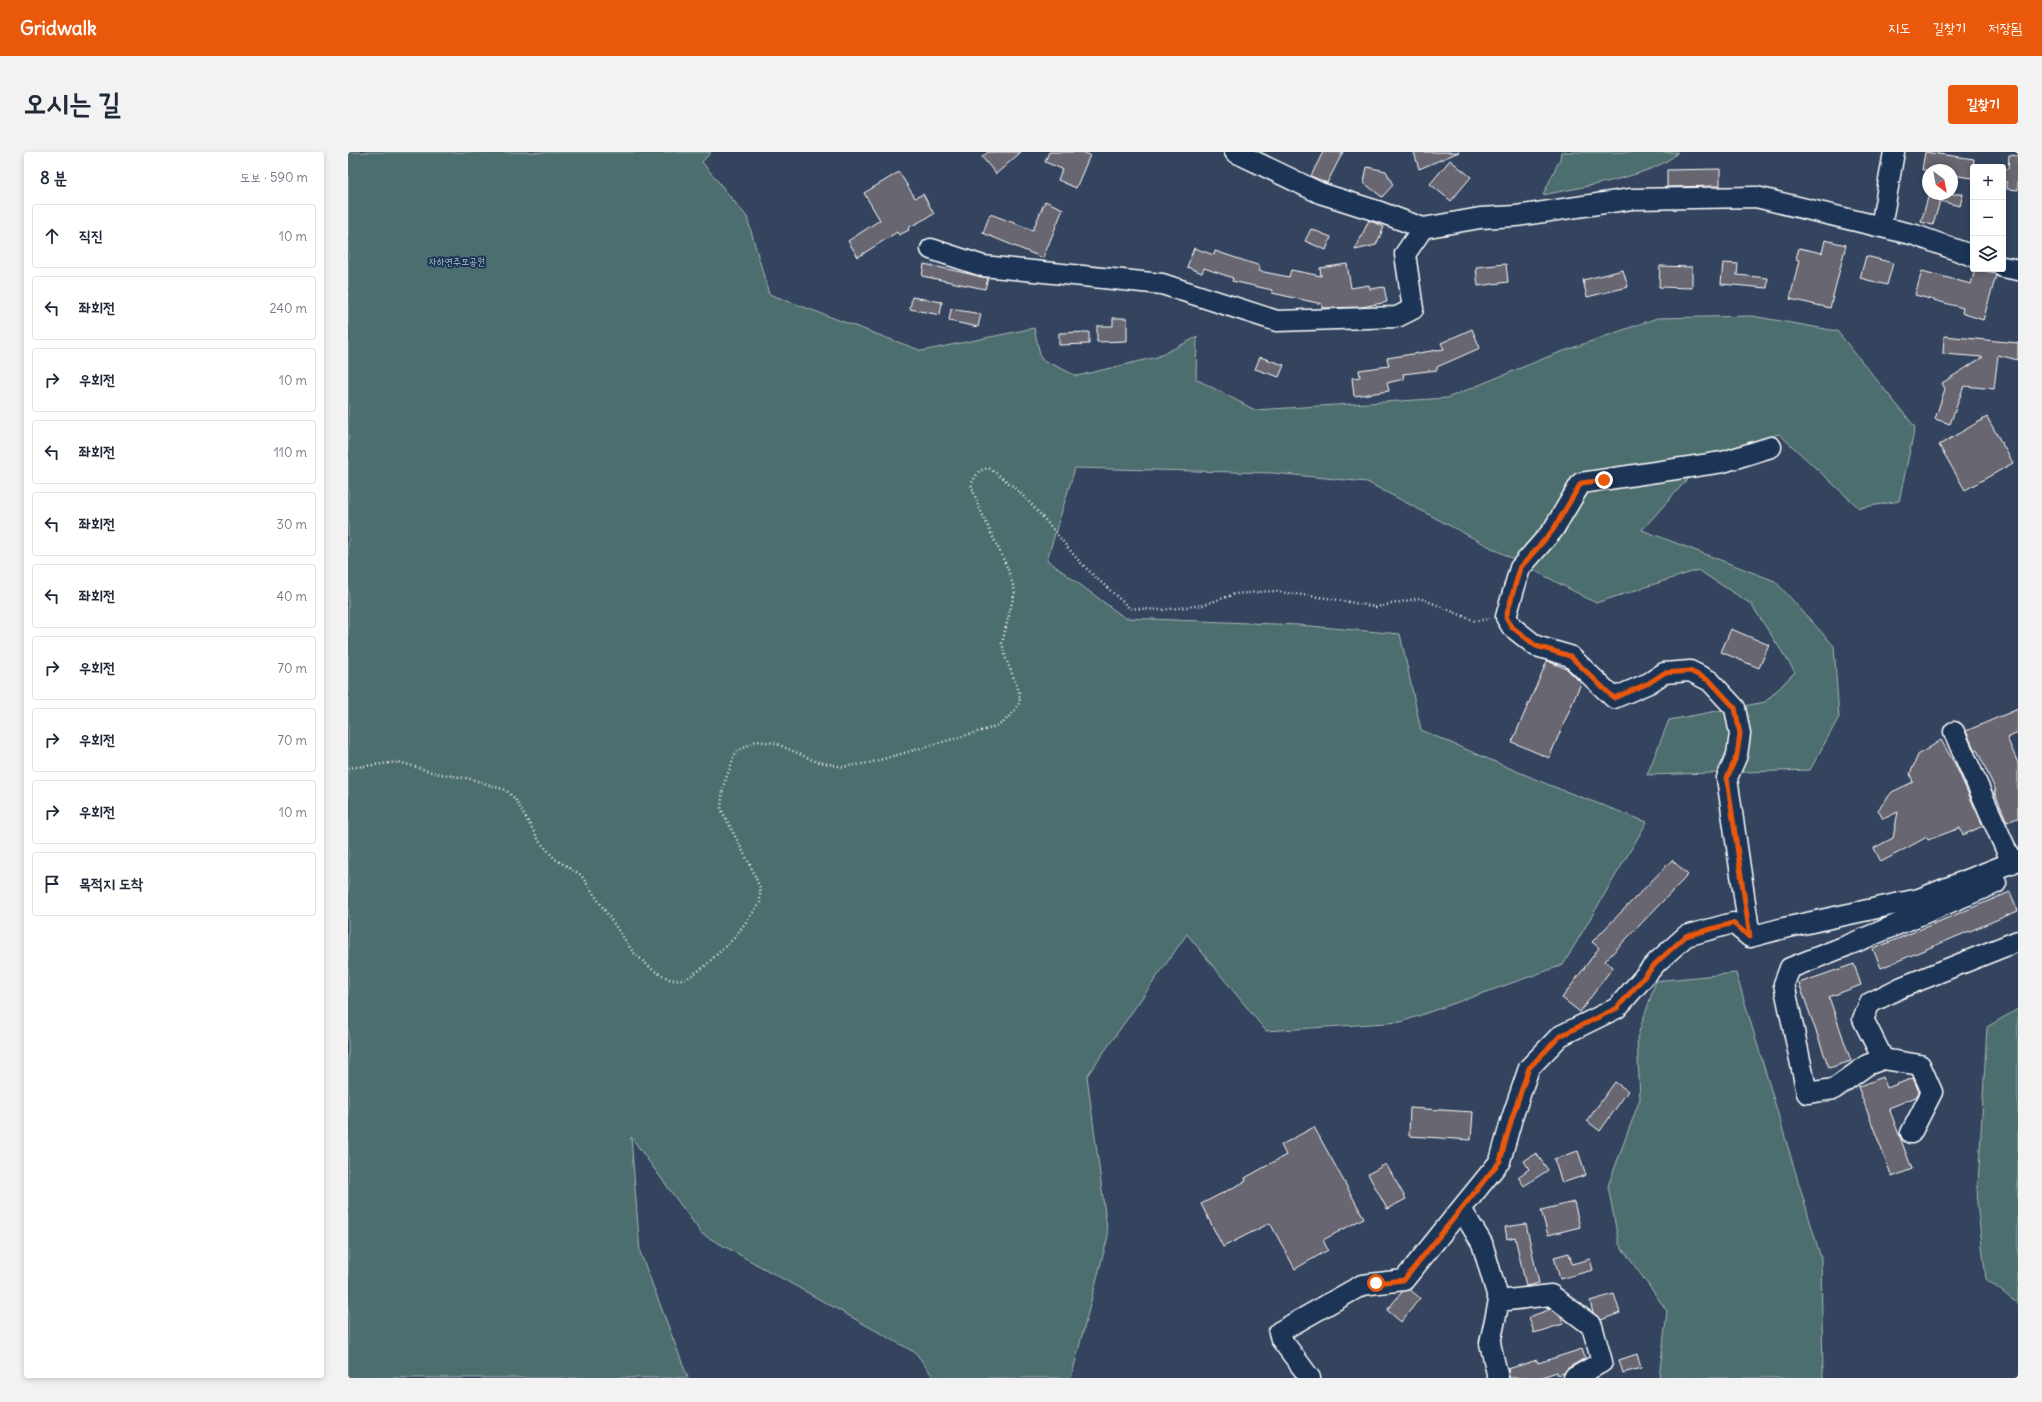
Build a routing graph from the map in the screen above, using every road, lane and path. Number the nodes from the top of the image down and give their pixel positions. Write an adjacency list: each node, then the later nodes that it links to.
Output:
1 (1235, 152): 4 (street)
2 (1894, 152): 3 (street)
3 (1881, 227): 4 (street); 6 (street)
4 (1423, 228): 5 (street)
5 (932, 249)
6 (1970, 255)
7 (2006, 268): 8 (street)
8 (2018, 270)
9 (1771, 447): 10 (street)
10 (1506, 617): 12 (path); 14 (street)
11 (1954, 732): 13 (street)
12 (348, 768)
13 (2016, 865): 14 (street); 16 (street)
14 (1750, 937): 18 (street)
15 (2018, 941): 16 (street)
16 (1883, 1059): 17 (street)
17 (1911, 1133)
18 (1461, 1209): 19 (street); 20 (street)
19 (1499, 1302): 21 (street); 22 (street)
20 (1310, 1378)
21 (1498, 1378)
22 (1574, 1378)

